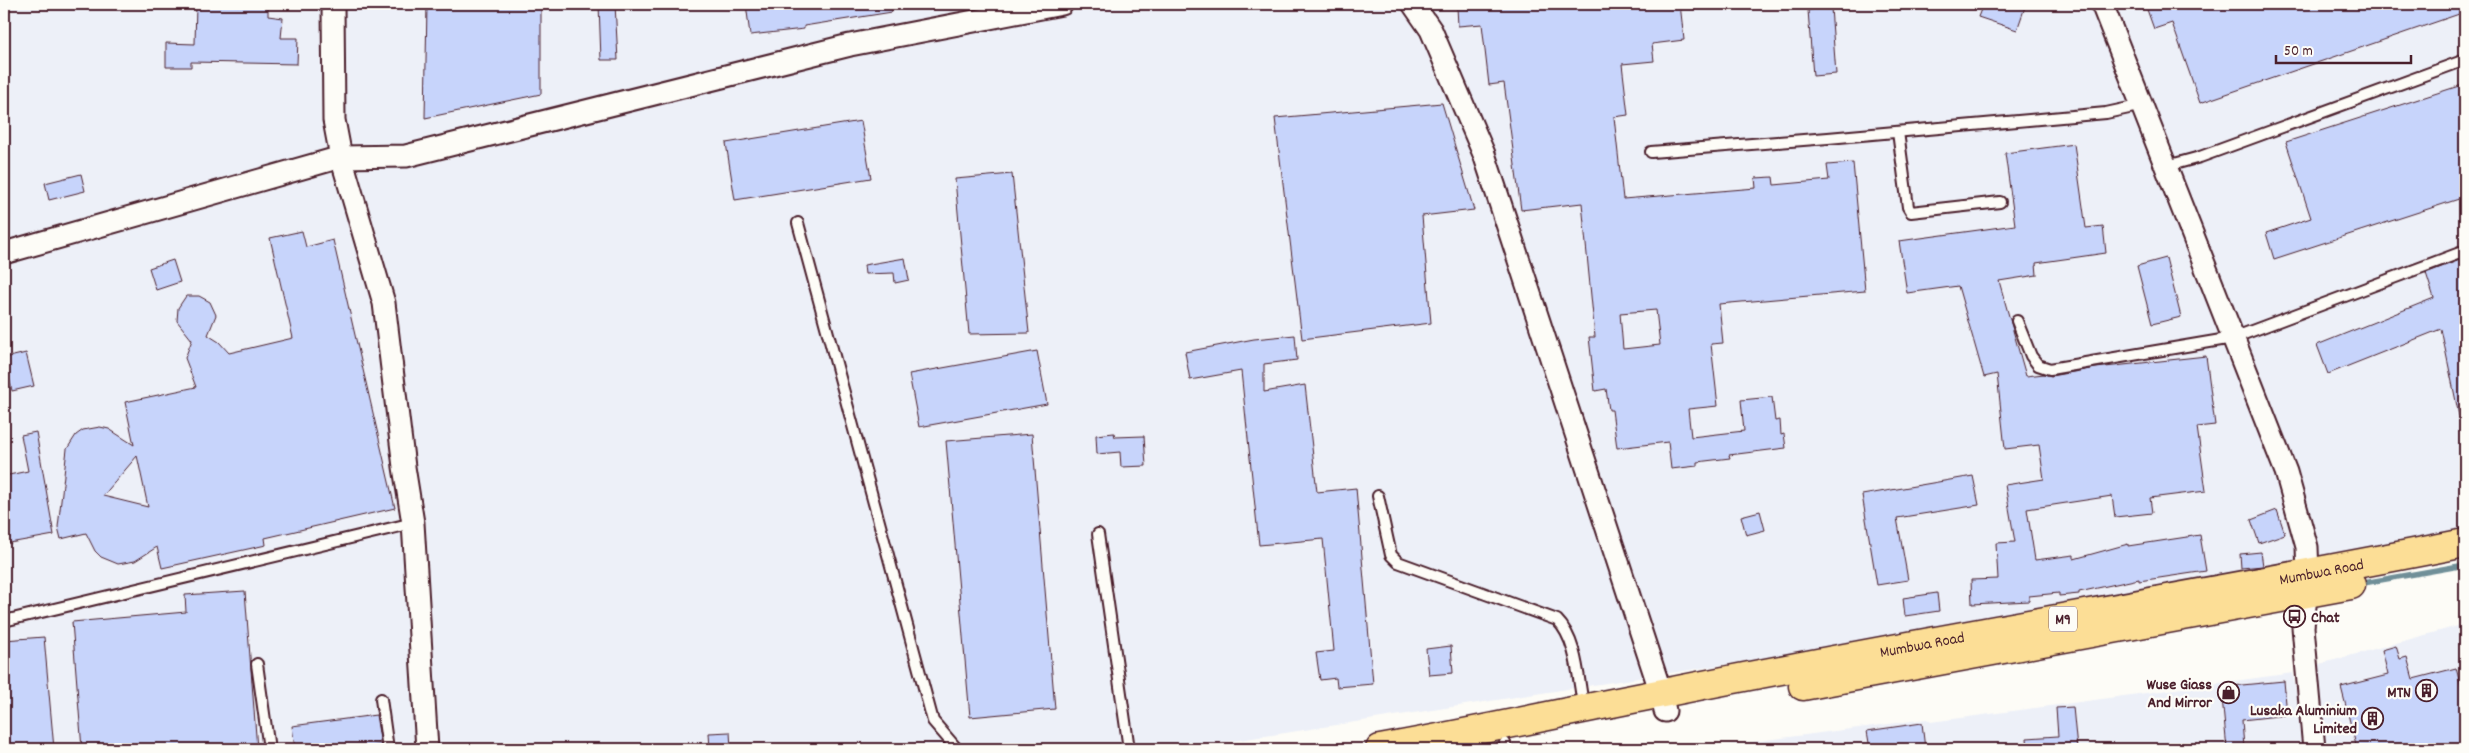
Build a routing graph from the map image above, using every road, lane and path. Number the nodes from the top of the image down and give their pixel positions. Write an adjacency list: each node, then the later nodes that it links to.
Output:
1 (333, 4): 9 (street)
2 (1062, 4): 9 (street)
3 (1413, 4): 26 (street)
4 (2102, 4): 6 (street)
5 (2465, 60): 10 (lane)
6 (2143, 105): 7 (lane); 10 (street)
7 (1898, 132): 8 (lane); 11 (lane)
8 (1651, 152)
9 (341, 157): 14 (street); 18 (street)
10 (2167, 166): 16 (street)
11 (2000, 202)
12 (798, 223): 32 (lane)
13 (2465, 252): 16 (lane)
14 (4, 253)
15 (2017, 321): 16 (lane)
16 (2233, 338): 22 (street)
17 (1378, 496): 27 (lane)
18 (413, 523): 23 (lane); 31 (street)
19 (1098, 534): 33 (lane)
20 (2465, 543): 22 (main road, Mumbwa Road / M9)
21 (2465, 562): 22 (main road, Mumbwa Road / M9)
22 (2307, 585): 26 (main road, Mumbwa Road / M9); 36 (street)
23 (4, 621)
24 (257, 664): 29 (lane)
25 (381, 699): 30 (lane)
26 (1663, 702): 27 (main road, Mumbwa Road / M9); 28 (main road, Mumbwa Road / M9)
27 (1584, 710): 34 (main road, Mumbwa Road / M9)
28 (1506, 746): 35 (main road, Mumbwa Road / M9)
29 (270, 749)
30 (388, 749)
31 (427, 749)
32 (957, 749)
33 (1129, 749)
34 (1380, 749)
35 (1471, 749)
36 (2314, 749)

